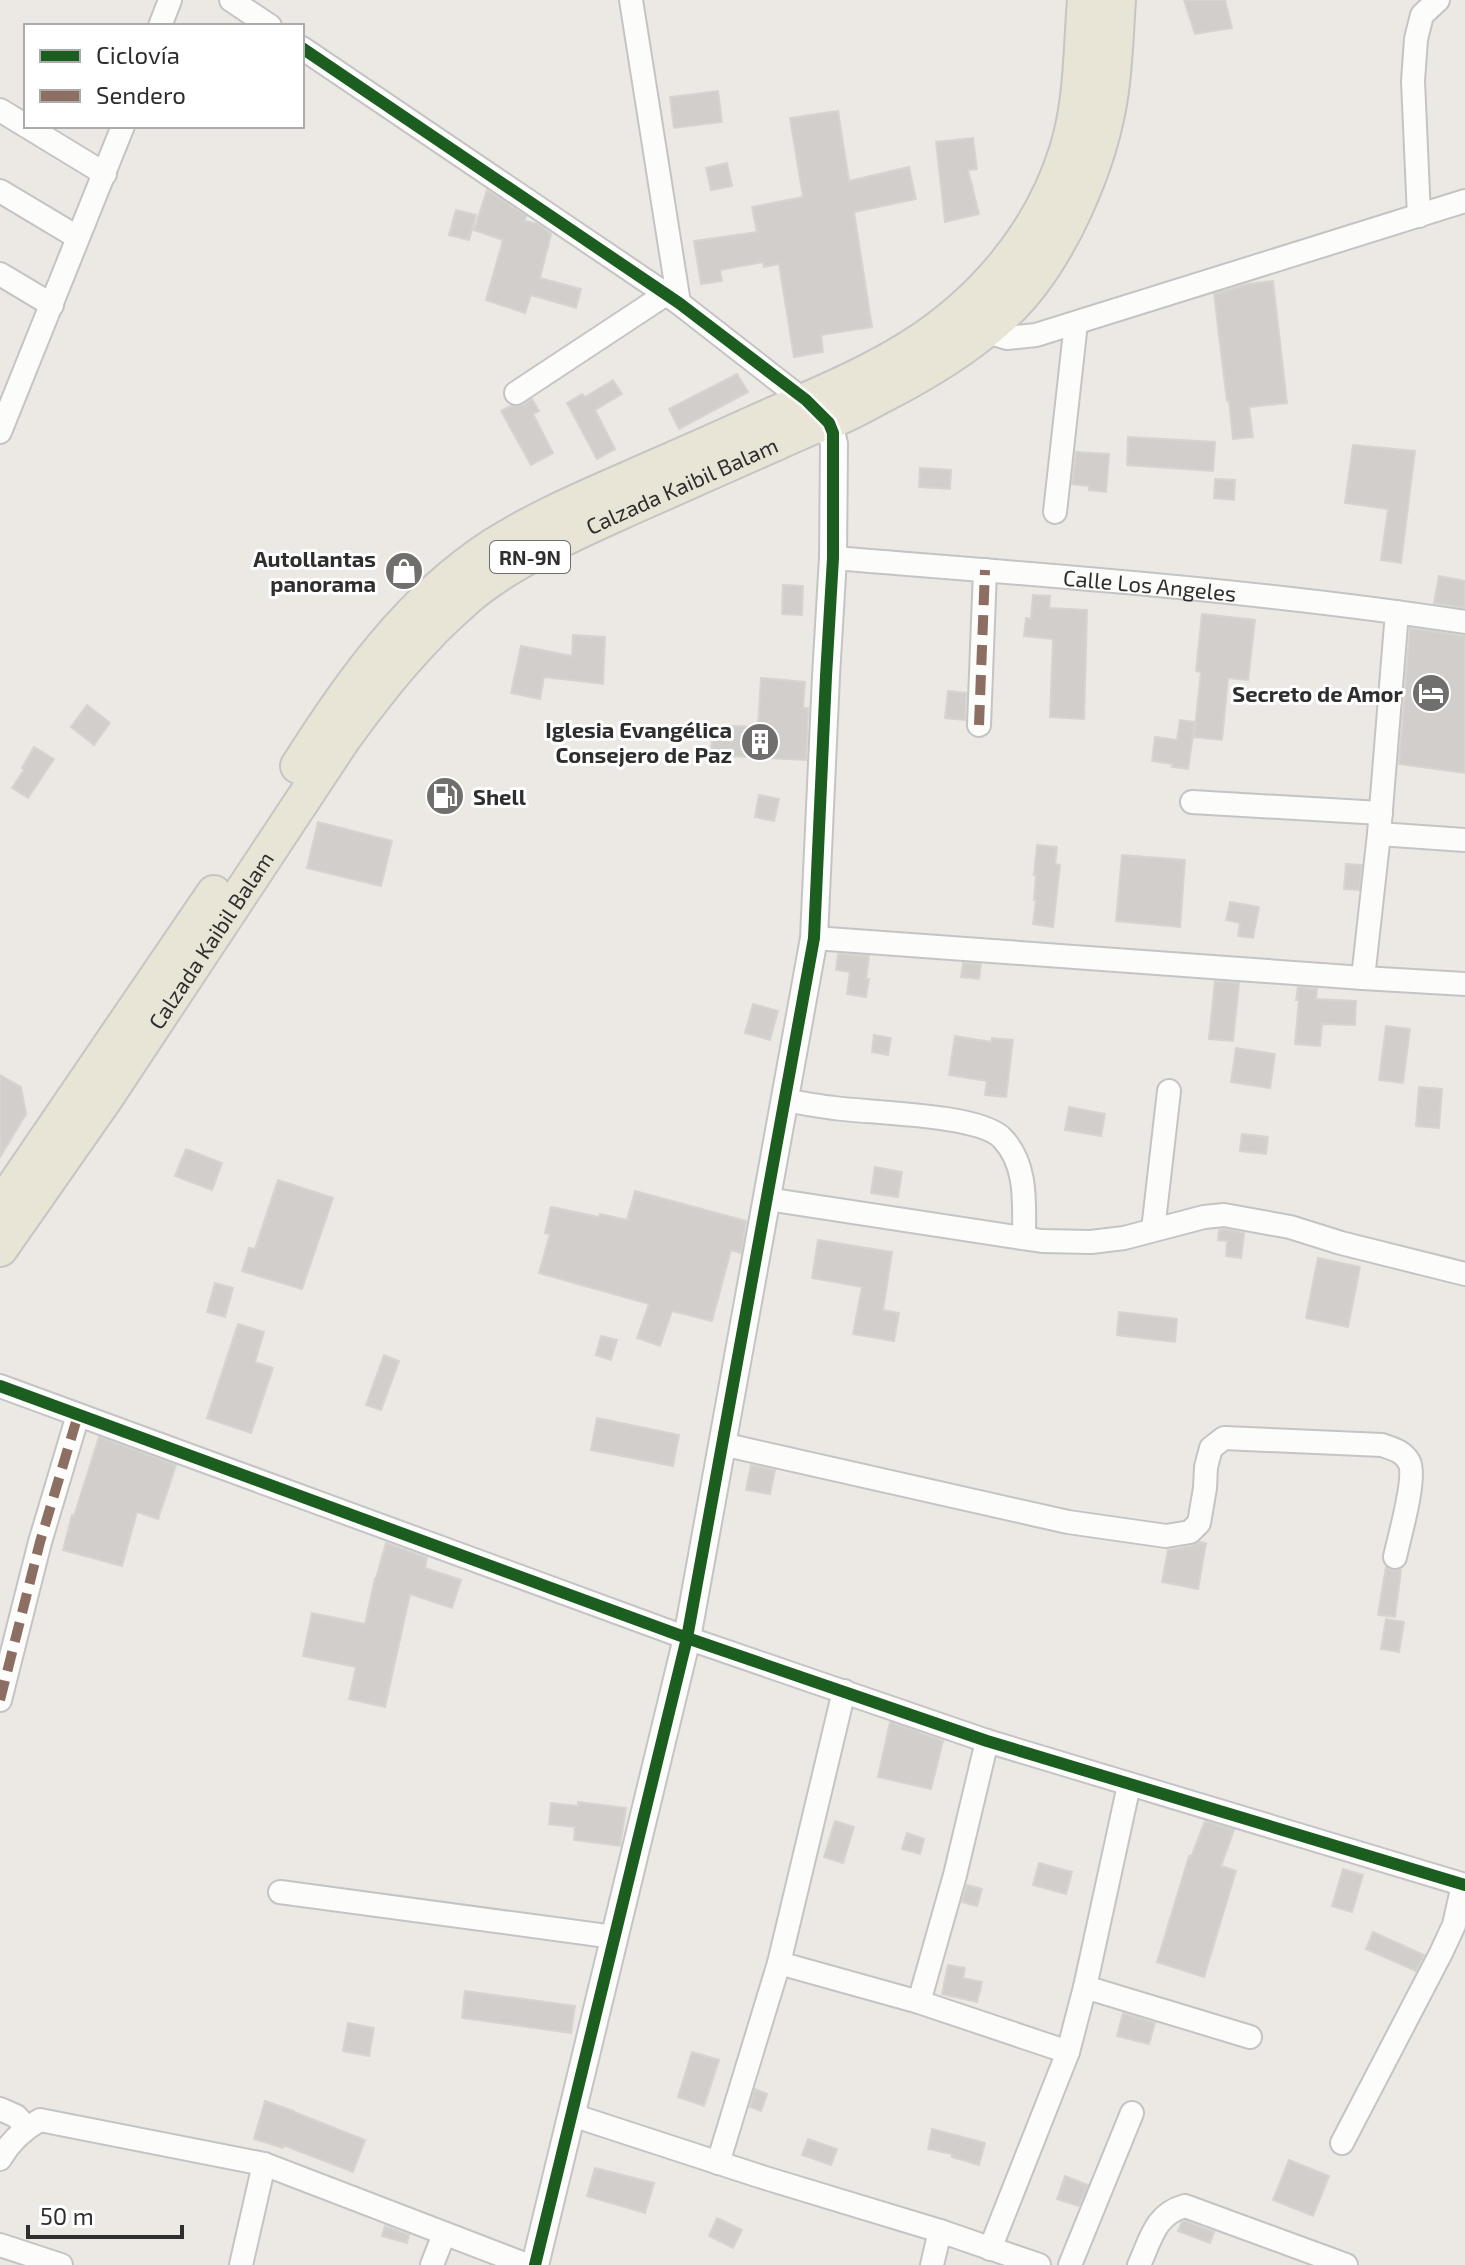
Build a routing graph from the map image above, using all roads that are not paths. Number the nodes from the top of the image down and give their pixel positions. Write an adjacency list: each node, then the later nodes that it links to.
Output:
1 (170, 0): 7 (street)
2 (231, 0): 8 (street)
3 (631, 0): 20 (street)
4 (1085, 0): 25 (main road, Calzada Kaibil Balam / RN-9N)
5 (1118, 0): 23 (main road, Calzada Kaibil Balam / RN-9N)
6 (1438, 0): 17 (street)
7 (161, 24)
8 (267, 24)
9 (304, 49): 20 (street)
10 (0, 110): 11 (street)
11 (24, 125)
12 (30, 128): 14 (street)
13 (122, 128): 14 (street)
14 (105, 174): 18 (street)
15 (0, 191): 18 (street)
16 (1465, 201): 17 (street)
17 (1419, 216): 22 (street)
18 (77, 237): 21 (street)
19 (0, 274): 21 (street)
20 (672, 299): 24 (street); 25 (street)
21 (52, 305): 26 (street)
22 (1076, 323): 23 (street); 27 (street)
23 (984, 331): 25 (main road, Calzada Kaibil Balam / RN-9N)
24 (516, 393)
25 (818, 412): 28 (street); 42 (main road, Calzada Kaibil Balam / RN-9N); 45 (main road, Calzada Kaibil Balam / RN-9N)
26 (0, 432)
27 (1055, 512)
28 (833, 558): 29 (street, Calle Los Angeles); 36 (street)
29 (985, 570): 30 (street, Calle Los Angeles); 32 (street)
30 (1397, 612): 31 (street, Calle Los Angeles); 34 (street)
31 (1465, 622)
32 (979, 725)
33 (1192, 802): 34 (street)
34 (1380, 824): 35 (street); 37 (street)
35 (1465, 840)
36 (814, 938): 37 (street); 40 (street)
37 (1363, 978): 38 (street)
38 (1465, 984)
39 (1169, 1091): 43 (street)
40 (785, 1100): 41 (street); 44 (street)
41 (767, 1199): 44 (street); 49 (street)
42 (0, 1207)
43 (1153, 1230): 44 (street); 46 (street)
44 (1024, 1238)
45 (0, 1249)
46 (1465, 1274)
47 (0, 1386): 48 (street)
48 (78, 1415): 51 (street); 53 (street)
49 (722, 1444): 50 (street); 51 (street)
50 (1395, 1557)
51 (687, 1638): 52 (street); 58 (street)
52 (844, 1691): 54 (street); 59 (street)
53 (0, 1700)
54 (987, 1741): 55 (street); 61 (street)
55 (1129, 1785): 56 (street); 60 (street)
56 (1464, 1885): 68 (street)
57 (280, 1892): 58 (street)
58 (614, 1937): 66 (street)
59 (779, 1963): 61 (street); 70 (street)
60 (1085, 1987): 62 (street); 63 (street)
61 (919, 2002): 63 (street)
62 (1250, 2037)
63 (1068, 2052): 75 (street)
64 (0, 2109): 67 (street)
65 (1132, 2113): 84 (street)
66 (572, 2115): 70 (street); 81 (street)
67 (26, 2127): 69 (street); 71 (street)
68 (1342, 2143)
69 (0, 2159)
70 (718, 2163): 72 (street)
71 (264, 2164): 73 (street); 78 (street)
72 (940, 2231): 75 (street); 82 (street)
73 (444, 2234): 79 (street); 80 (street)
74 (0, 2245): 77 (street)
75 (990, 2249): 76 (street)
76 (1016, 2261): 83 (street)
77 (61, 2265)
78 (241, 2265)
79 (432, 2265)
80 (527, 2265)
81 (535, 2265)
82 (932, 2265)
83 (1039, 2265)
84 (1070, 2265)
85 (1139, 2265): 86 (street)
86 (1346, 2265)

